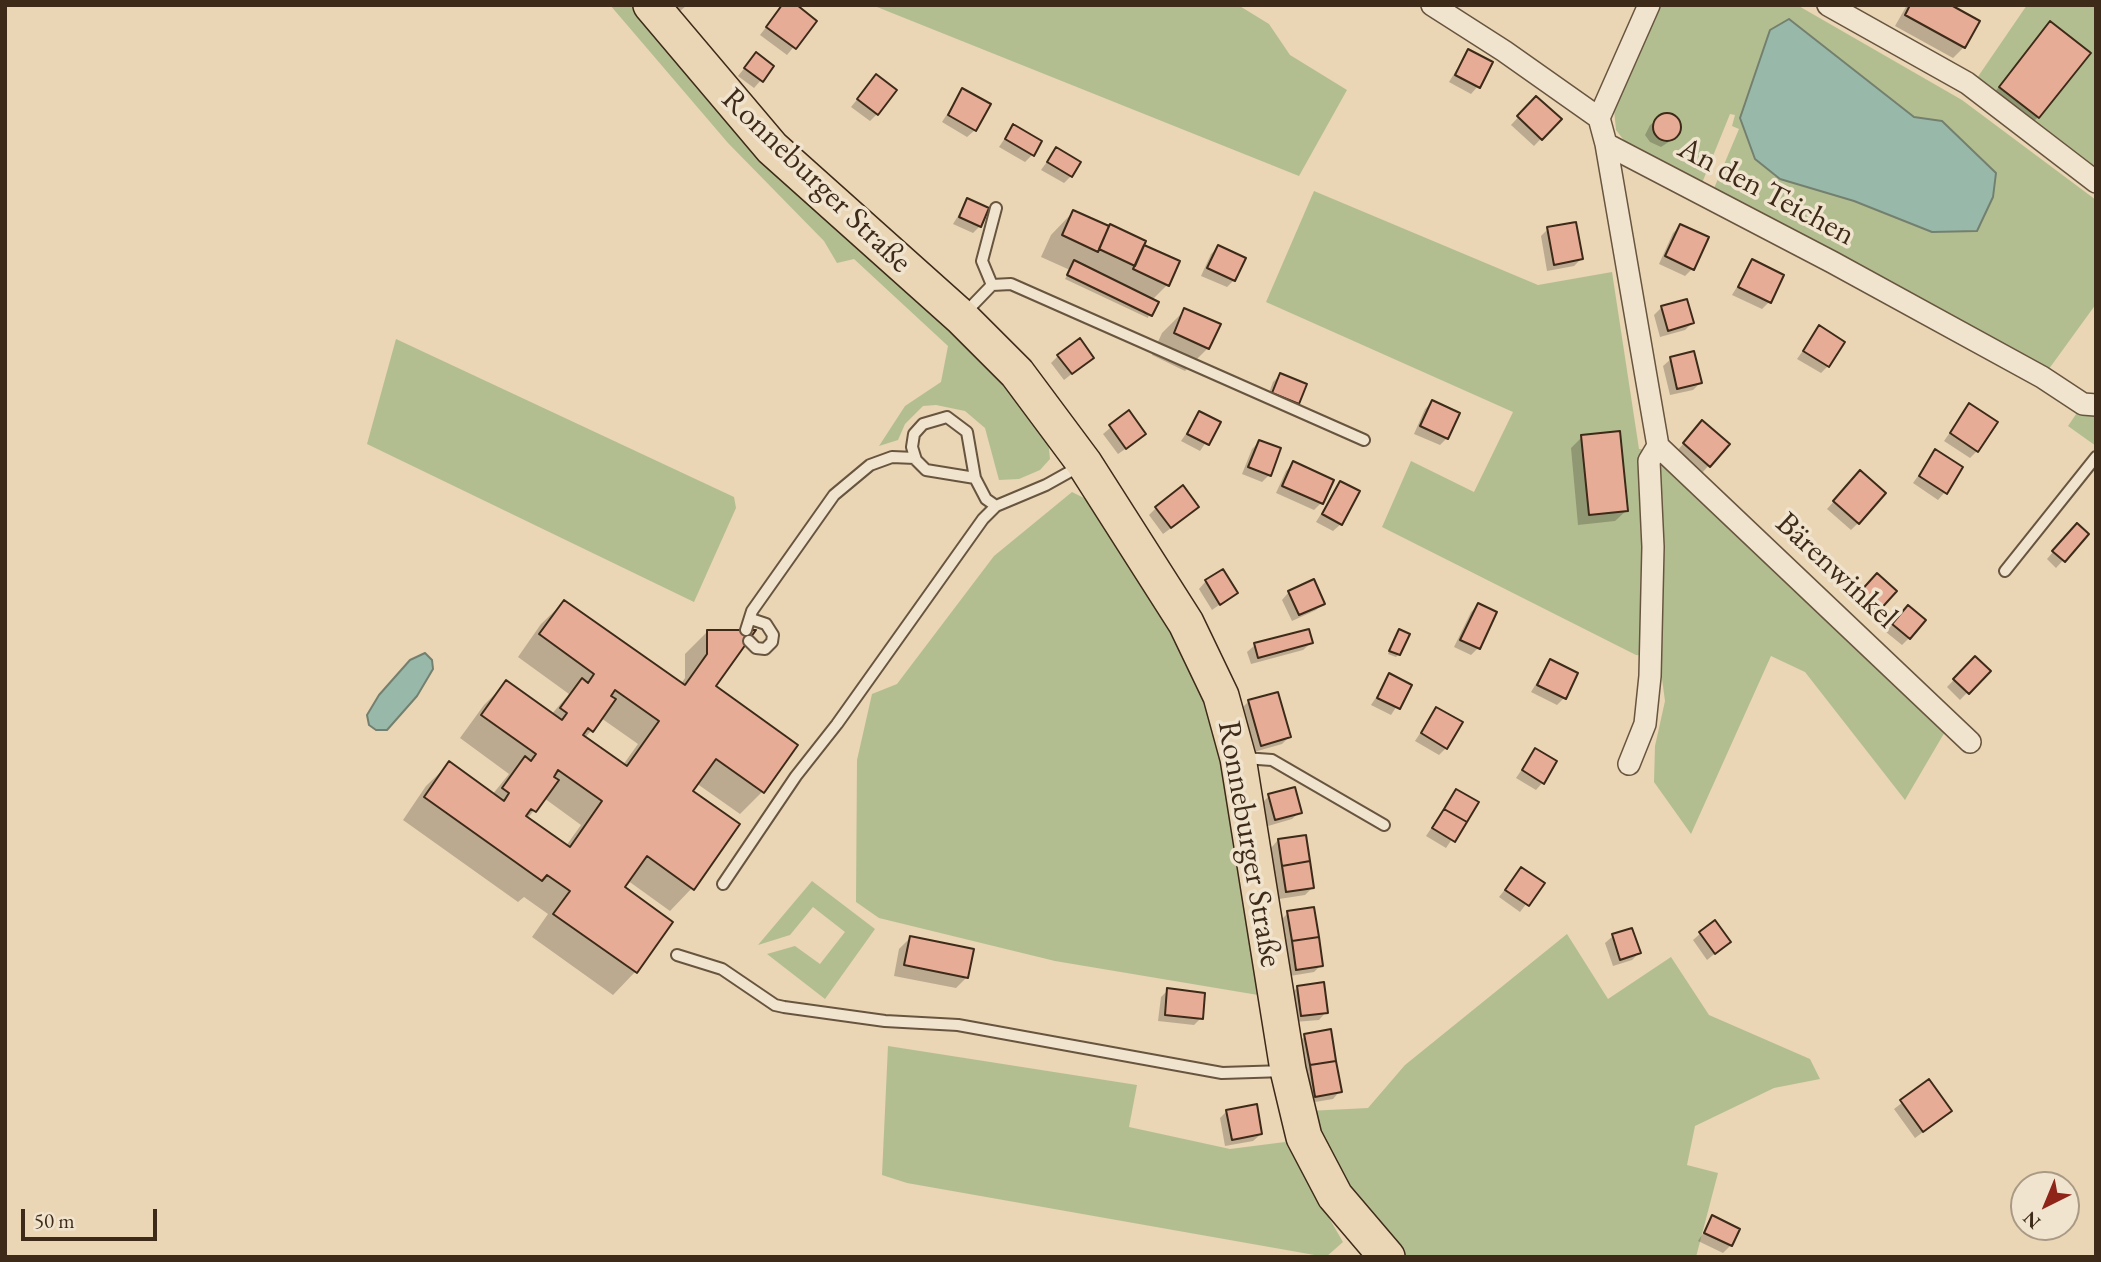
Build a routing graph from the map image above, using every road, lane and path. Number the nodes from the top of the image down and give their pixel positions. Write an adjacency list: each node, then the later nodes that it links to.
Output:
1 (651, 5): 10 (main road, Ronneburger Straße)
2 (1432, 5): 5 (street)
3 (1649, 5): 5 (street)
4 (1828, 5): 7 (street)
5 (1599, 118): 6 (street)
6 (1606, 144): 11 (street, An den Teichen); 13 (street)
7 (2096, 182)
8 (996, 208): 9 (lane)
9 (992, 285): 10 (lane); 12 (lane)
10 (961, 317): 16 (main road, Ronneburger Straße)
11 (2096, 405)
12 (1364, 440)
13 (1658, 446): 21 (street, Bärenwinkel); 23 (street)
14 (2096, 457): 19 (lane)
15 (915, 458): 17 (lane); 17 (lane); 20 (lane)
16 (1084, 463): 18 (lane); 22 (main road, Ronneburger Straße)
17 (975, 478): 18 (lane)
18 (996, 506): 25 (lane)
19 (2005, 571)
20 (749, 630)
21 (1970, 741)
22 (1238, 758): 24 (lane); 27 (main road, Ronneburger Straße)
23 (1629, 764)
24 (1384, 825)
25 (723, 884)
26 (677, 955): 27 (lane)
27 (1288, 1070): 28 (main road, Ronneburger Straße)
28 (1387, 1257)

